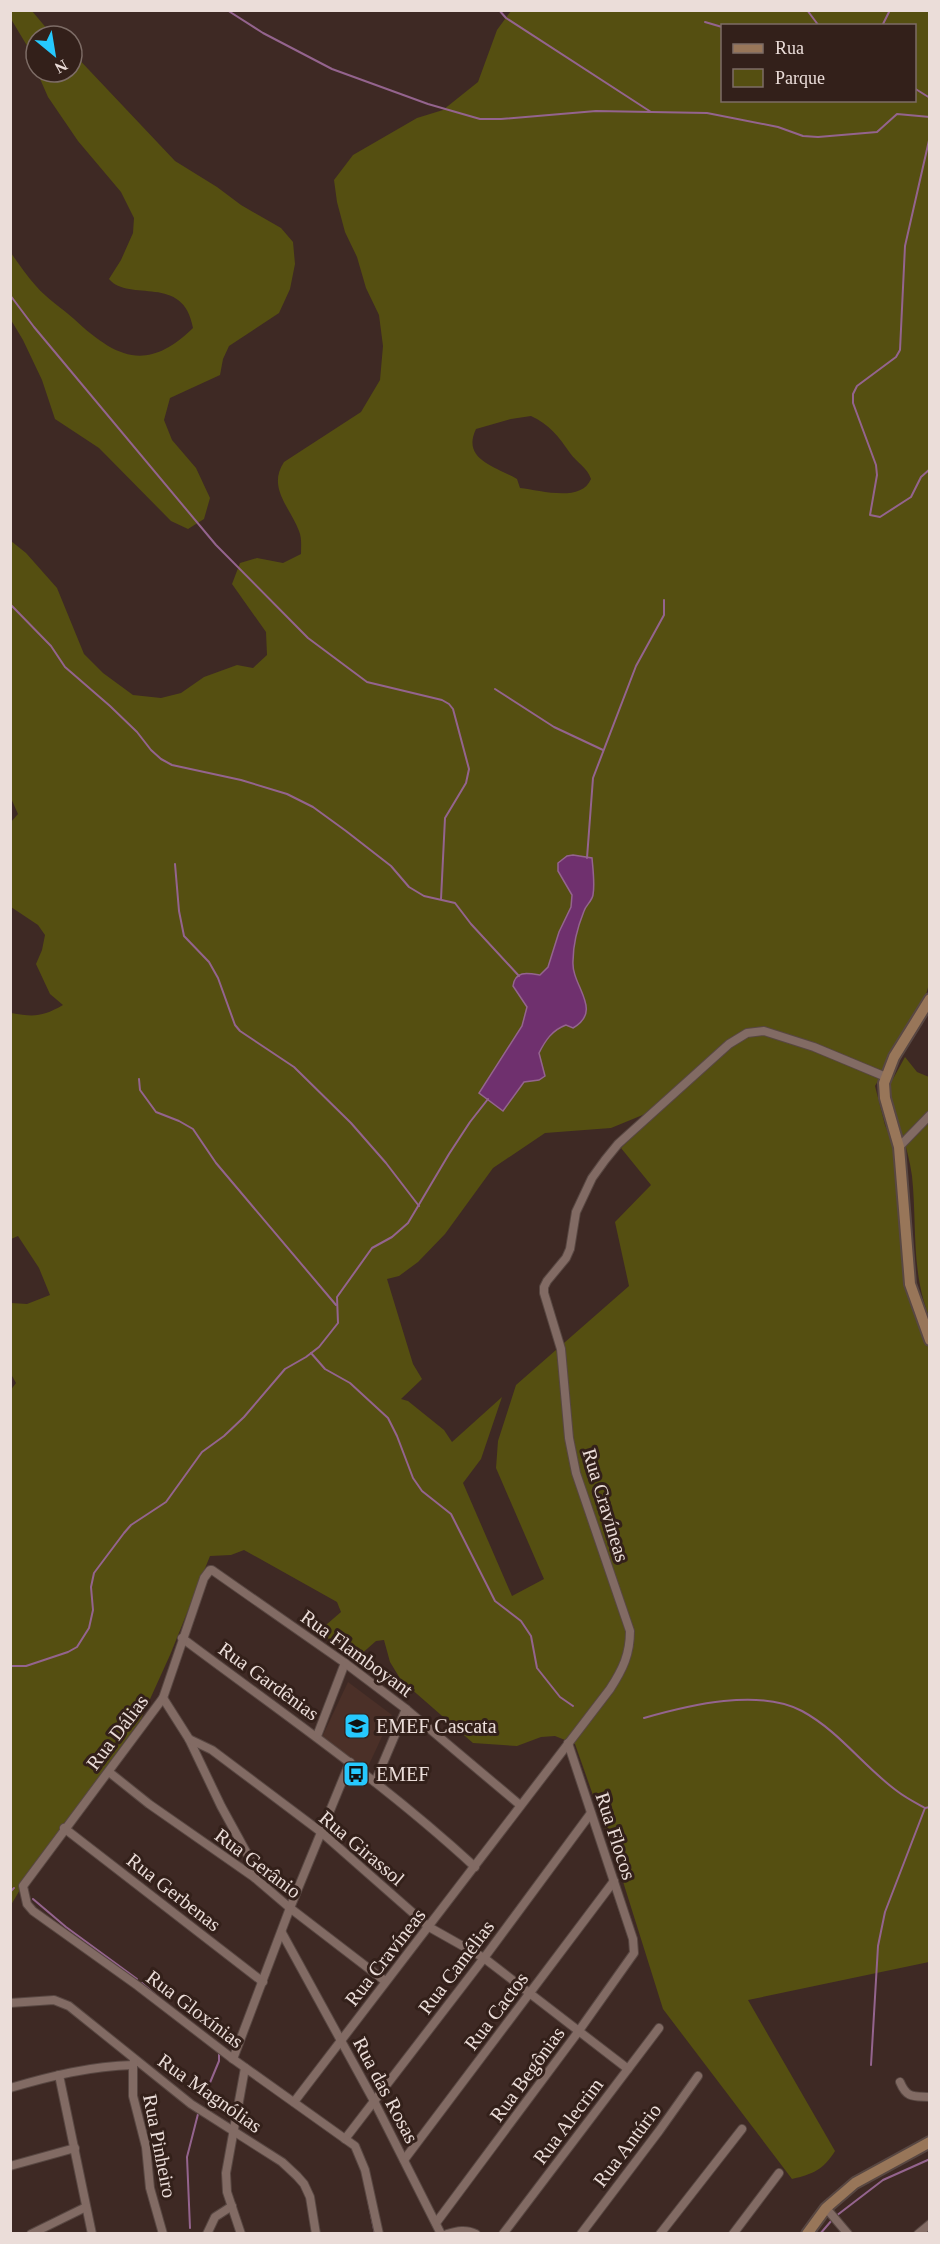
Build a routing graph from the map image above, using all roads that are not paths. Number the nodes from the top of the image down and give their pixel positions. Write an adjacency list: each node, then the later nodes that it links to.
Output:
1 (930, 999): 2 (street)
2 (886, 1077): 4 (street); 13 (street, Rua Cravíneas)
3 (930, 1115): 4 (street)
4 (899, 1147): 5 (street)
5 (930, 1340)
6 (225, 1579): 7 (street, Rua Dálias); 8 (street, Rua Flamboyant)
7 (182, 1638): 9 (street, Rua Dálias); 11 (street, Rua Gardênias)
8 (345, 1663): 10 (street, Rua Flamboyant); 11 (street)
9 (163, 1698): 12 (street); 15 (street, Rua Dálias)
10 (406, 1709): 16 (street); 17 (street, Rua Flamboyant)
11 (317, 1736): 14 (street, Rua Gardênias)
12 (189, 1739): 20 (street, Rua Girassol); 22 (street)
13 (568, 1743): 17 (street, Rua Cravíneas); 18 (street, Rua Flocos)
14 (350, 1762): 16 (street, Rua Gardênias); 20 (street)
15 (109, 1772): 19 (street, Rua Dálias); 22 (street, Rua Gerânio)
16 (375, 1782): 21 (street, Rua Gardênias)
17 (520, 1805): 21 (street, Rua Cravíneas)
18 (591, 1813): 24 (street, Rua Flocos); 29 (street, Rua Camélias)
19 (64, 1828): 23 (street, Rua Dálias); 31 (street, Rua Gerbenas)
20 (321, 1832): 25 (street); 26 (street, Rua Girassol)
21 (475, 1867): 26 (street, Rua Cravíneas)
22 (255, 1878): 25 (street, Rua Gerânio)
23 (26, 1880): 37 (street, Rua Gloxínias)
24 (614, 1881): 28 (street, Rua Flocos); 32 (street, Rua Cactos)
25 (290, 1908): 27 (street); 30 (street, Rua Gerânio)
26 (429, 1927): 29 (street, Rua Girassol); 30 (street, Rua Cravíneas)
27 (282, 1933): 31 (street); 36 (street, Rua das Rosas)
28 (633, 1940): 35 (street, Rua Begônias)
29 (484, 1958): 32 (street, Rua Girassol); 46 (street, Rua Camélias)
30 (385, 1981): 36 (street, Rua Cravíneas)
31 (263, 1982): 37 (street)
32 (528, 1994): 35 (street, Rua Girassol); 53 (street, Rua Cactos)
33 (10, 2003): 38 (street, Rua Magnólias)
34 (659, 2028): 40 (street, Rua Alecrim)
35 (578, 2032): 40 (street, Rua Girassol); 59 (street, Rua Begônias)
36 (342, 2041): 46 (street, Rua das Rosas); 47 (street, Rua Cravíneas)
37 (233, 2059): 39 (street, Rua Gloxínias)
38 (134, 2062): 41 (street); 49 (street, Rua Magnólias); 64 (street, Rua Pinheiro)
39 (245, 2068): 47 (street, Rua Gloxínias); 49 (street)
40 (628, 2069): 71 (street, Rua Alecrim)
41 (59, 2075): 44 (street); 52 (street)
42 (698, 2076): 72 (street, Rua Antúrio)
43 (900, 2082): 45 (street)
44 (10, 2088)
45 (930, 2097)
46 (374, 2101): 50 (street, Rua Camélias); 53 (street, Rua das Rosas)
47 (294, 2102): 50 (street, Rua Gloxínias)
48 (742, 2129): 73 (street)
49 (232, 2131): 56 (street); 67 (street, Rua Magnólias)
50 (345, 2139): 68 (street, Rua Gloxínias)
51 (930, 2142): 58 (street)
52 (75, 2148): 54 (street); 57 (street)
53 (405, 2160): 59 (street, Rua das Rosas)
54 (10, 2166)
55 (779, 2173): 74 (street)
56 (232, 2206): 65 (street); 66 (street)
57 (86, 2207): 62 (street); 63 (street)
58 (826, 2208): 75 (street); 76 (street)
59 (436, 2223): 69 (street, Rua das Rosas)
60 (930, 2224): 77 (street)
61 (472, 2232): 70 (street)
62 (31, 2234)
63 (92, 2234)
64 (163, 2234)
65 (207, 2234)
66 (242, 2234)
67 (316, 2234)
68 (379, 2234)
69 (441, 2234)
70 (447, 2234)
71 (503, 2234)
72 (581, 2234)
73 (660, 2234)
74 (733, 2234)
75 (807, 2234)
76 (848, 2234)
77 (918, 2234)

